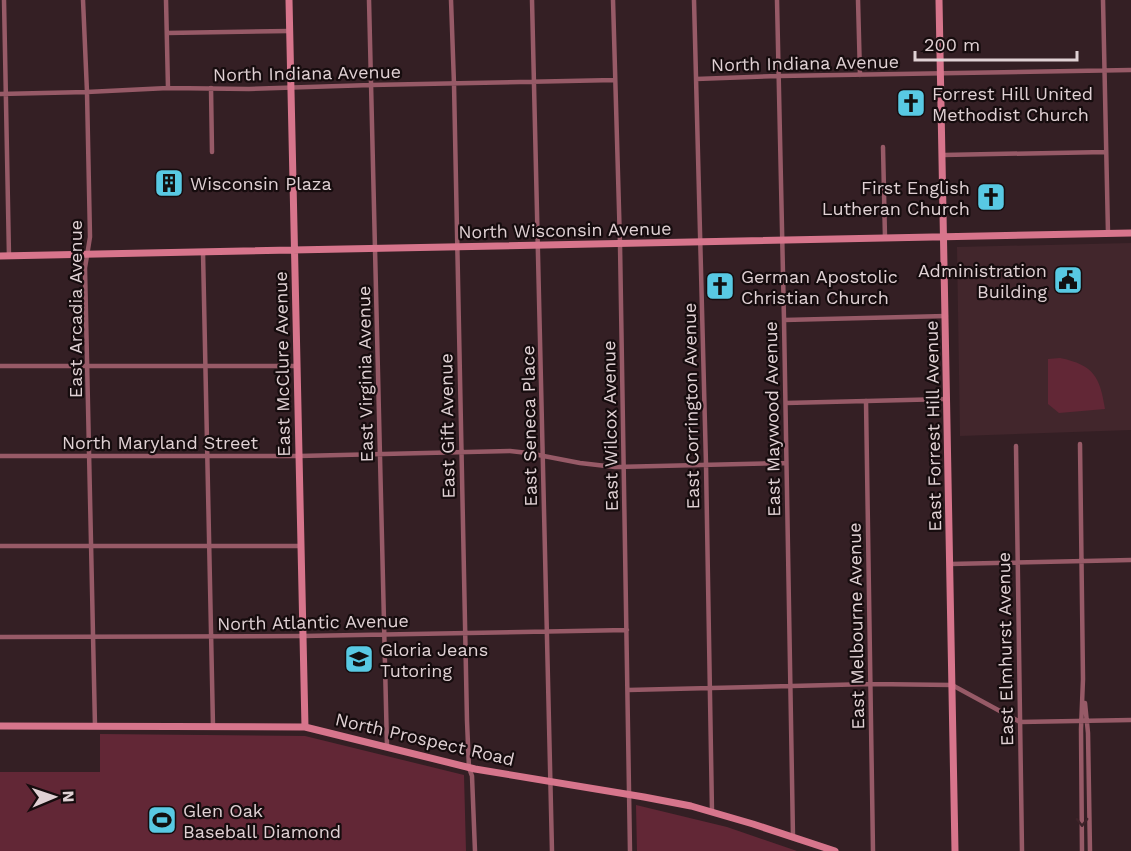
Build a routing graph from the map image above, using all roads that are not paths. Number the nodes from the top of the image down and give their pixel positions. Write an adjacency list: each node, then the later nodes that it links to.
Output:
1 (4, 0): 30 (street)
2 (83, 0): 29 (street, East Arcadia Avenue)
3 (166, 0): 15 (street)
4 (289, 0): 14 (street, East McClure Avenue)
5 (369, 0): 25 (street, East Virginia Avenue)
6 (451, 0): 24 (street, East Gift Avenue)
7 (532, 0): 23 (street, East Seneca Place)
8 (613, 0): 22 (street, East Wilcox Avenue)
9 (694, 0): 21 (street, East Corrington Avenue)
10 (777, 0): 20 (street, East Maywood Avenue)
11 (858, 0): 19 (street)
12 (939, 0): 18 (street, East Forrest Hill Avenue)
13 (1102, 0): 17 (street)
14 (289, 31): 15 (street); 26 (street, East McClure Avenue)
15 (167, 33): 27 (street)
16 (1131, 70): 17 (street, North Indiana Avenue)
17 (1105, 71): 18 (street, North Indiana Avenue); 33 (street)
18 (940, 74): 19 (street, North Indiana Avenue); 34 (street, East Forrest Hill Avenue)
19 (860, 75): 20 (street, North Indiana Avenue)
20 (779, 76): 21 (street, North Indiana Avenue); 39 (street, East Maywood Avenue)
21 (696, 79): 40 (street, East Corrington Avenue)
22 (615, 80): 23 (street, North Indiana Avenue); 41 (street, East Wilcox Avenue)
23 (534, 81): 24 (street, North Indiana Avenue); 42 (street, East Seneca Place)
24 (454, 84): 25 (street, North Indiana Avenue); 43 (street, East Gift Avenue)
25 (371, 85): 26 (street, North Indiana Avenue); 44 (street, East Virginia Avenue)
26 (290, 87): 28 (street, North Indiana Avenue); 45 (street, East McClure Avenue)
27 (168, 88): 28 (street, North Indiana Avenue); 29 (street, North Indiana Avenue)
28 (211, 88): 32 (street)
29 (87, 92): 30 (street, North Indiana Avenue); 47 (street, East Arcadia Avenue)
30 (3, 94): 49 (street)
31 (883, 147): 38 (street)
32 (212, 152)
33 (1106, 152): 34 (street); 35 (street)
34 (942, 155): 37 (street, East Forrest Hill Avenue)
35 (1108, 233): 36 (street, North Wisconsin Avenue); 37 (street, North Wisconsin Avenue)
36 (1131, 233)
37 (944, 237): 38 (street, North Wisconsin Avenue); 50 (street, East Forrest Hill Avenue)
38 (885, 238): 39 (street, North Wisconsin Avenue)
39 (783, 240): 40 (street, North Wisconsin Avenue); 51 (street, East Maywood Avenue)
40 (700, 242): 41 (street, North Wisconsin Avenue); 69 (street, East Corrington Avenue)
41 (620, 244): 42 (street, North Wisconsin Avenue); 70 (street, East Wilcox Avenue)
42 (538, 245): 43 (street, North Wisconsin Avenue); 67 (street, East Seneca Place)
43 (457, 247): 44 (street, North Wisconsin Avenue); 61 (street, East Gift Avenue)
44 (376, 248): 45 (street, North Wisconsin Avenue); 62 (street, East Virginia Avenue)
45 (294, 250): 46 (street, North Wisconsin Avenue); 55 (street, East McClure Avenue)
46 (203, 252): 47 (street, North Wisconsin Avenue); 54 (street)
47 (87, 255): 49 (street, North Wisconsin Avenue); 53 (street, East Arcadia Avenue)
48 (0, 256): 49 (street, North Wisconsin Avenue)
49 (9, 256)
50 (946, 316): 51 (street); 56 (street, East Forrest Hill Avenue)
51 (784, 320): 58 (street, East Maywood Avenue)
52 (0, 366): 53 (street)
53 (87, 366): 54 (street); 64 (street, East Arcadia Avenue)
54 (206, 366): 55 (street); 65 (street)
55 (297, 366): 66 (street, East McClure Avenue)
56 (947, 399): 57 (street); 78 (street, East Forrest Hill Avenue)
57 (866, 401): 58 (street); 87 (street, East Melbourne Avenue)
58 (786, 403): 68 (street, East Maywood Avenue)
59 (1080, 444): 76 (street)
60 (1016, 446): 77 (street, East Elmhurst Avenue)
61 (461, 453): 62 (street, North Maryland Street); 67 (street, North Maryland Street); 81 (street, East Gift Avenue)
62 (380, 454): 66 (street, North Maryland Street); 82 (street, East Virginia Avenue)
63 (0, 456): 64 (street, North Maryland Street)
64 (90, 456): 65 (street, North Maryland Street); 72 (street, East Arcadia Avenue)
65 (208, 456): 66 (street, North Maryland Street); 73 (street)
66 (299, 456): 74 (street, East McClure Avenue)
67 (543, 457): 70 (street, North Maryland Street); 80 (street, East Seneca Place)
68 (786, 463): 69 (street, North Maryland Street); 88 (street, East Maywood Avenue)
69 (706, 464): 70 (street, North Maryland Street); 90 (street, East Corrington Avenue)
70 (624, 467): 79 (street, East Wilcox Avenue)
71 (0, 546): 72 (street)
72 (92, 546): 73 (street); 84 (street, East Arcadia Avenue)
73 (210, 546): 74 (street); 86 (street)
74 (301, 546): 85 (street, East McClure Avenue)
75 (1131, 560): 76 (street)
76 (1082, 561): 77 (street); 93 (street)
77 (1017, 562): 78 (street); 94 (street, East Elmhurst Avenue)
78 (950, 564): 89 (street, East Forrest Hill Avenue)
79 (627, 630): 80 (street, North Atlantic Avenue); 91 (street, East Wilcox Avenue)
80 (547, 632): 81 (street, North Atlantic Avenue); 101 (street, East Seneca Place)
81 (465, 634): 82 (street, North Atlantic Avenue); 100 (street, East Gift Avenue)
82 (384, 635): 85 (street, North Atlantic Avenue); 99 (street, East Virginia Avenue)
83 (0, 636): 84 (street, North Atlantic Avenue)
84 (93, 636): 86 (street, North Atlantic Avenue); 96 (street, East Arcadia Avenue)
85 (303, 636): 86 (street, North Atlantic Avenue); 98 (street, East McClure Avenue)
86 (212, 637): 97 (street)
87 (870, 684): 88 (street); 89 (street); 109 (street, East Melbourne Avenue)
88 (790, 685): 90 (street); 104 (street, East Maywood Avenue)
89 (952, 685): 94 (street); 110 (street, East Forrest Hill Avenue)
90 (710, 687): 91 (street); 103 (street, East Corrington Avenue)
91 (628, 690): 102 (street, East Wilcox Avenue)
92 (1131, 720): 93 (street)
93 (1084, 721): 94 (street); 112 (street, one-way to 112); 113 (street)
94 (1020, 722): 111 (street, East Elmhurst Avenue)
95 (0, 726): 96 (street, North Prospect Road)
96 (95, 726): 97 (street, North Prospect Road)
97 (213, 726): 98 (street, North Prospect Road)
98 (305, 727): 99 (street, North Prospect Road)
99 (387, 747): 100 (street, North Prospect Road)
100 (469, 768): 101 (street, North Prospect Road); 105 (street, East Gift Avenue)
101 (550, 781): 102 (street, North Prospect Road); 106 (street, East Seneca Place)
102 (630, 795): 103 (street, North Prospect Road); 107 (street, East Wilcox Avenue)
103 (712, 812): 104 (street, North Prospect Road)
104 (793, 837): 108 (street, North Prospect Road)
105 (475, 851)
106 (552, 851)
107 (630, 851)
108 (834, 851)
109 (873, 851)
110 (955, 851)
111 (1022, 851)
112 (1082, 851)
113 (1090, 851)

